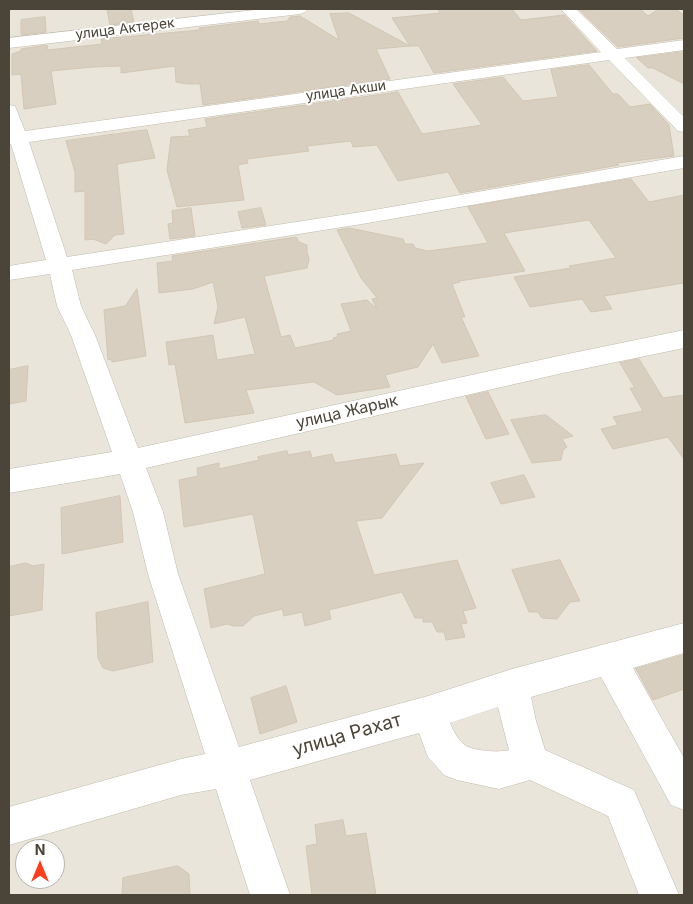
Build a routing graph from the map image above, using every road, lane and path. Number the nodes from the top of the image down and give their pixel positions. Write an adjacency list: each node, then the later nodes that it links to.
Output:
1 (300, 9): 3 (street, улица Актерек)
2 (568, 9): 5 (street)
3 (9, 43)
4 (684, 45): 5 (street, улица Акши)
5 (613, 54): 7 (street); 8 (street, улица Акши)
6 (9, 110): 8 (street)
7 (684, 127)
8 (14, 139): 10 (street)
9 (684, 162): 10 (street)
10 (59, 265): 11 (street); 13 (street)
11 (9, 273)
12 (684, 339): 13 (street, улица Жарык)
13 (128, 461): 14 (street, улица Жарык); 20 (street)
14 (9, 481)
15 (684, 638): 16 (street, улица Рахат)
16 (609, 659): 17 (street, улица Рахат); 21 (street)
17 (512, 686): 18 (street, улица Рахат); 19 (street)
18 (428, 713): 19 (street); 20 (street, улица Рахат)
19 (531, 762): 24 (street)
20 (229, 768): 22 (street, улица Рахат); 23 (street)
21 (684, 792)
22 (9, 826)
23 (270, 895)
24 (659, 895)

